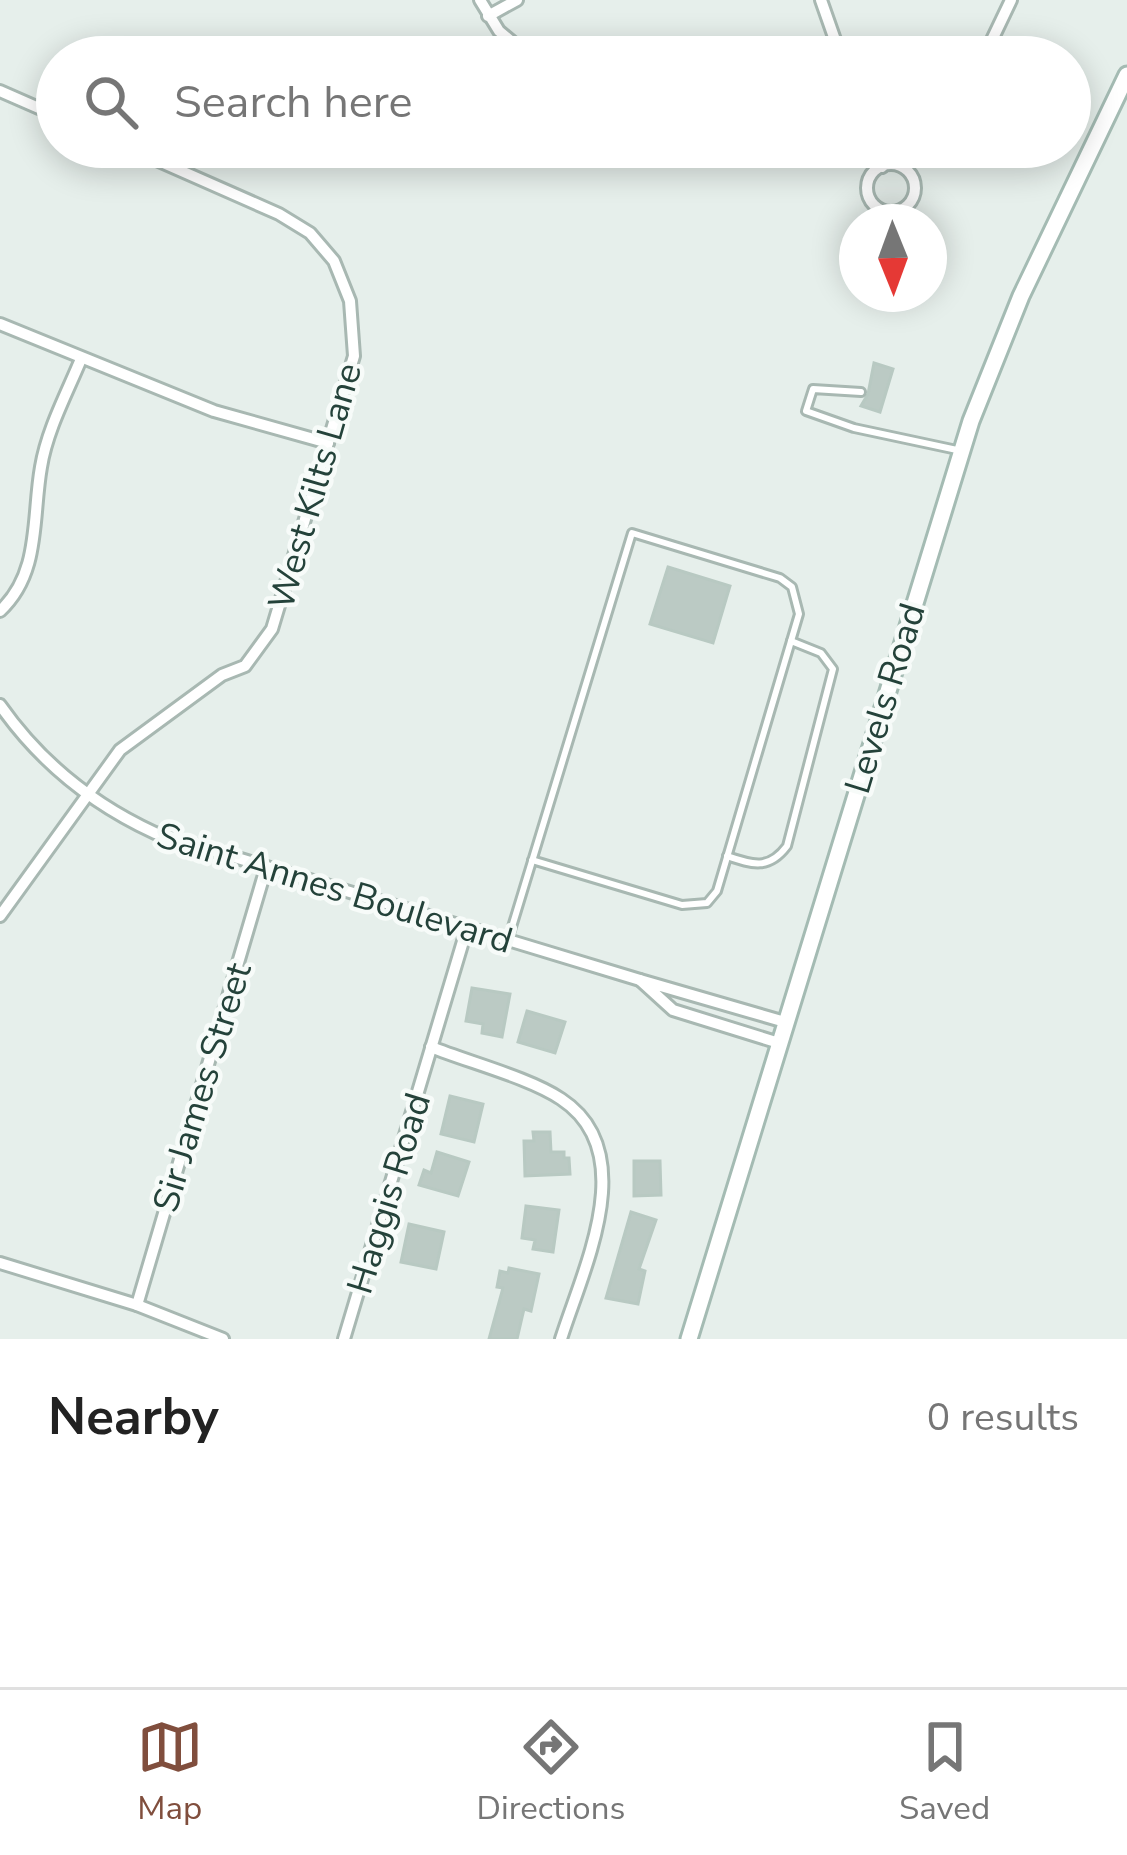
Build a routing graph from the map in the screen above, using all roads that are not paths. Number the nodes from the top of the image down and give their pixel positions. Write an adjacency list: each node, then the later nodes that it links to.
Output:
1 (480, 0): 5 (street)
2 (518, 0): 5 (street)
3 (821, 0): 7 (street)
4 (1011, 0): 8 (street)
5 (488, 16): 6 (street)
6 (504, 36)
7 (834, 36)
8 (994, 36)
9 (1127, 75): 12 (main road, Levels Road)
10 (0, 91): 11 (street)
11 (36, 107)
12 (1091, 150)
13 (175, 168): 20 (street, West Kilts Lane)
14 (881, 168): 15 (street)
15 (903, 168)
16 (1083, 168): 21 (main road, Levels Road)
17 (0, 324): 18 (street)
18 (81, 359): 20 (street); 22 (street)
19 (862, 392): 21 (lane)
20 (328, 443): 25 (street, West Kilts Lane)
21 (961, 452): 33 (main road, Levels Road)
22 (0, 611)
23 (791, 641): 26 (lane); 26 (lane); 27 (lane)
24 (0, 705): 25 (street, Saint Annes Boulevard)
25 (87, 795): 28 (street, Saint Annes Boulevard); 29 (street, West Kilts Lane)
26 (727, 856): 27 (lane)
27 (532, 860): 31 (lane)
28 (266, 868): 30 (street, Saint Annes Boulevard); 37 (street, Sir James Street)
29 (0, 916)
30 (467, 928): 31 (street, Saint Annes Boulevard); 35 (street, Haggis Road)
31 (508, 940): 32 (street, Saint Annes Boulevard)
32 (640, 980): 33 (street, Saint Annes Boulevard); 34 (street, Saint Annes Boulevard)
33 (785, 1022): 34 (main road, Levels Road)
34 (779, 1043): 41 (main road, Levels Road)
35 (431, 1047): 39 (street, Haggis Road); 40 (street, Haggis Road)
36 (0, 1262): 37 (street)
37 (137, 1305): 38 (street)
38 (223, 1339)
39 (344, 1339)
40 (561, 1339)
41 (689, 1339)

